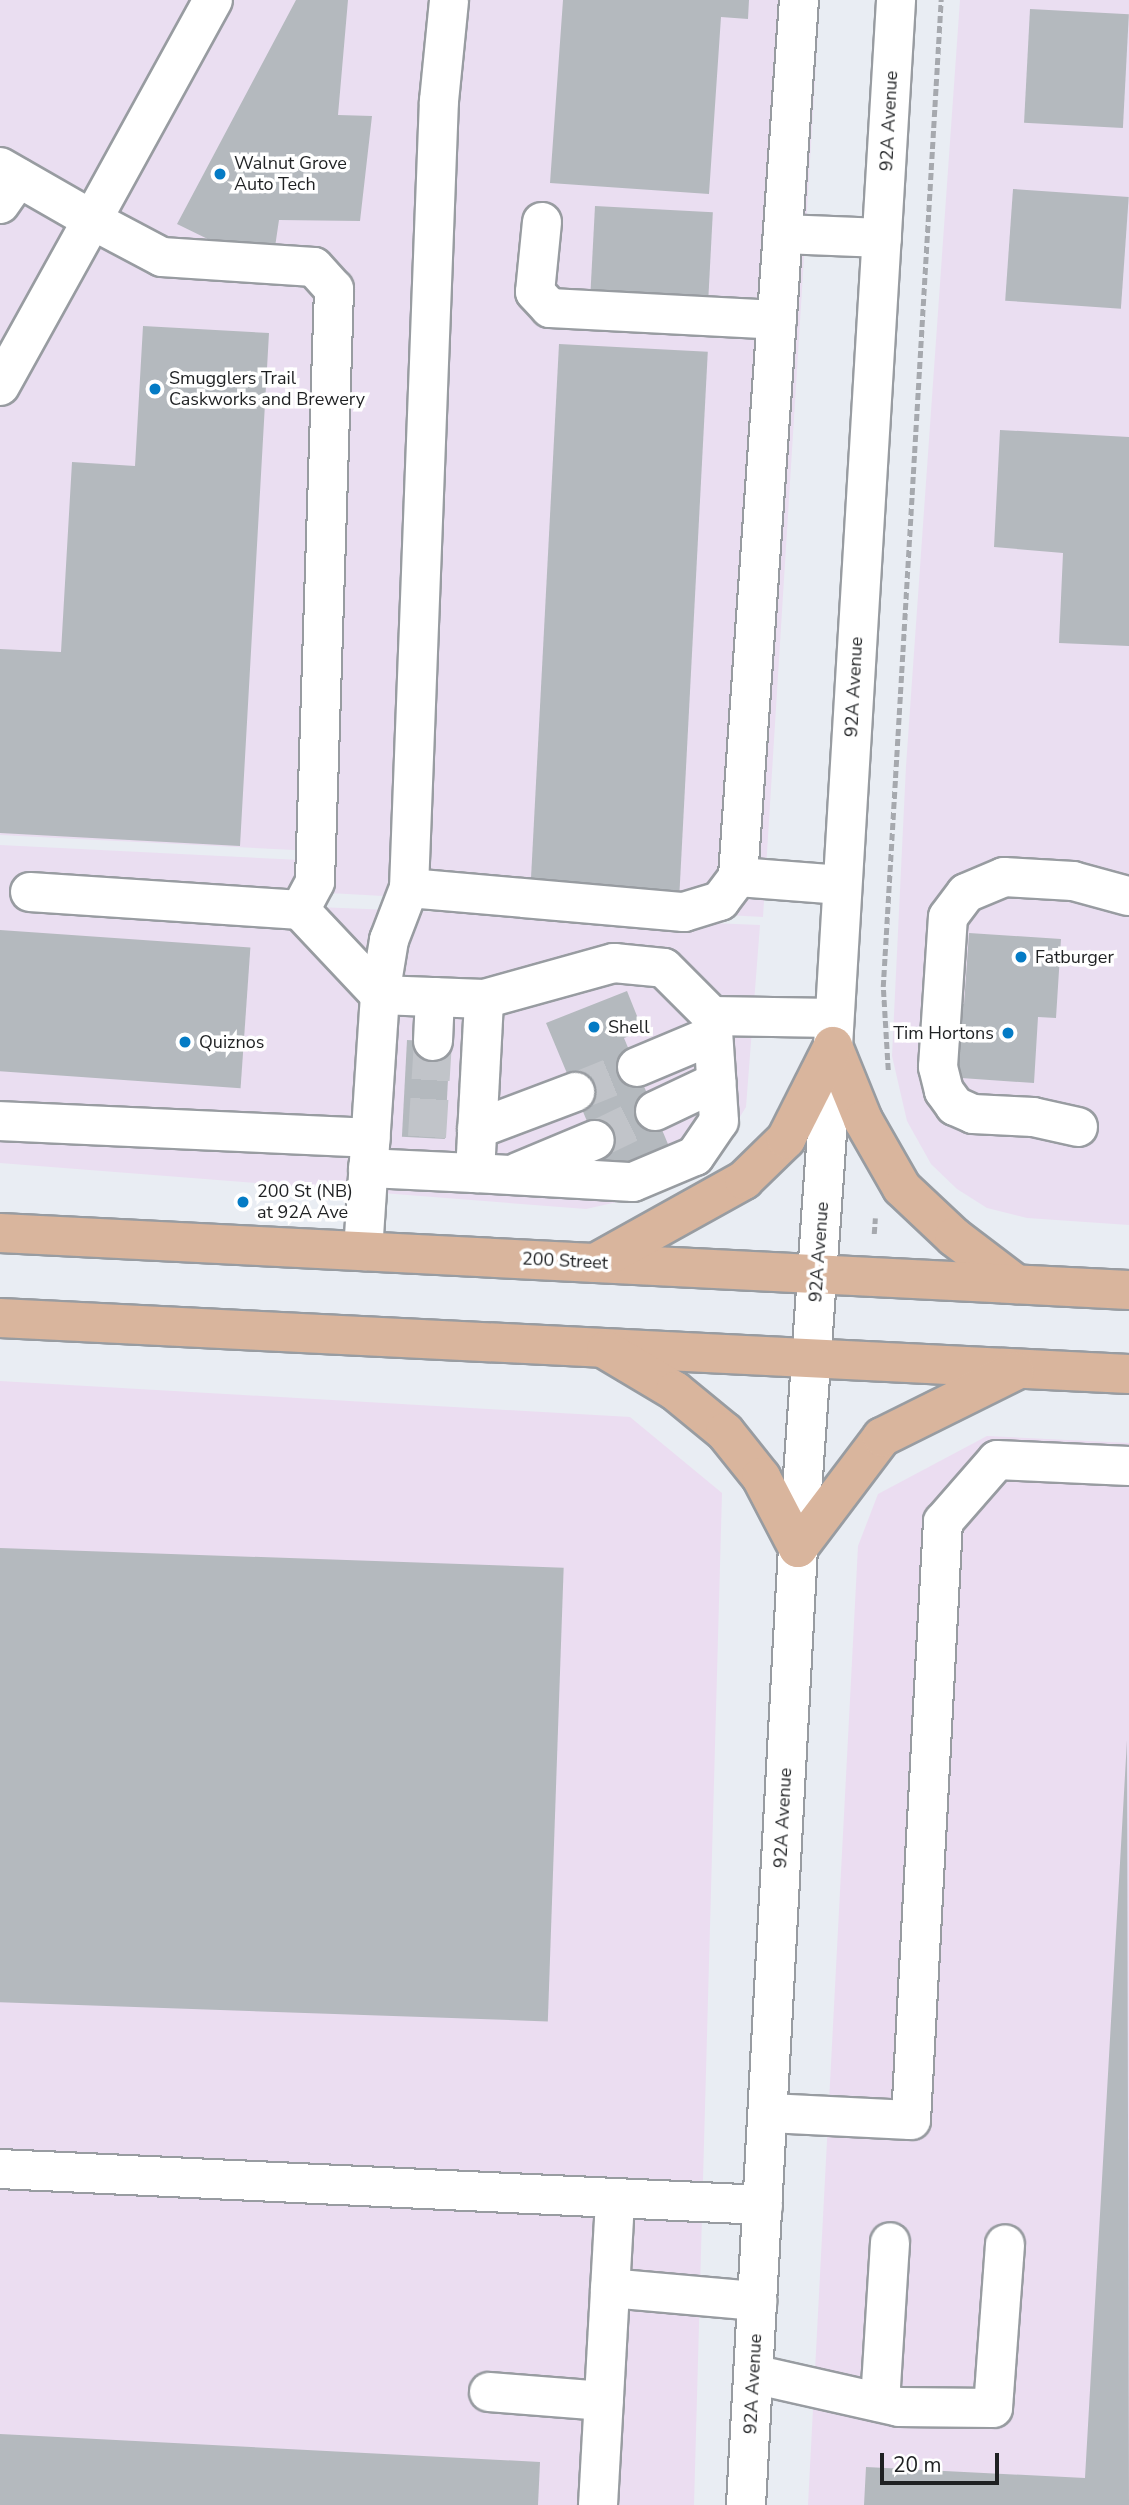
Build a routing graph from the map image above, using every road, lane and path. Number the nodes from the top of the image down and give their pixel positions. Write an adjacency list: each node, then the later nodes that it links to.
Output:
1 (213, 0): 7 (street)
2 (449, 0): 15 (street)
3 (799, 0): 9 (street)
4 (896, 0): 10 (street, 92A Avenue)
5 (941, 0): 19 (path)
6 (6, 183): 7 (street)
7 (92, 220): 12 (street); 18 (street)
8 (542, 222): 11 (street)
9 (783, 234): 10 (street); 11 (street)
10 (882, 238): 14 (street, 92A Avenue)
11 (777, 320): 13 (street)
12 (0, 386)
13 (738, 877): 14 (street); 15 (street)
14 (842, 885): 24 (street, 92A Avenue)
15 (409, 888): 20 (street)
16 (30, 892): 18 (street)
17 (1128, 896): 31 (street)
18 (300, 910): 20 (street)
19 (883, 987)
20 (380, 995): 21 (street); 34 (street)
21 (435, 997): 22 (street); 25 (street)
22 (484, 999): 23 (street); 32 (street)
23 (713, 1025): 24 (street); 26 (street); 27 (street)
24 (833, 1032): 38 (main road); 39 (street, 92A Avenue); 40 (main road)
25 (433, 1041)
26 (637, 1067)
27 (716, 1082): 29 (street); 35 (street)
28 (575, 1092): 32 (street)
29 (655, 1111)
30 (0, 1121): 34 (street)
31 (1078, 1127)
32 (477, 1129): 35 (street)
33 (594, 1140): 35 (street)
34 (370, 1153): 35 (street); 37 (street)
35 (493, 1174)
36 (0, 1233): 37 (main road, 200 Street)
37 (363, 1251): 38 (main road, 200 Street)
38 (595, 1263): 39 (main road, 200 Street)
39 (817, 1274): 40 (main road, 200 Street); 44 (street, 92A Avenue)
40 (1016, 1284): 41 (main road, 200 Street)
41 (1129, 1290)
42 (0, 1318): 43 (main road)
43 (601, 1348): 44 (main road); 48 (main road)
44 (811, 1359): 45 (main road); 48 (street, 92A Avenue)
45 (1019, 1370): 46 (main road); 48 (main road)
46 (1129, 1374)
47 (1129, 1466): 49 (street)
48 (798, 1548): 49 (street, 92A Avenue)
49 (768, 2113): 52 (street, 92A Avenue)
50 (0, 2169): 51 (street)
51 (615, 2199): 52 (street); 55 (street)
52 (763, 2205): 56 (street, 92A Avenue)
53 (890, 2242): 60 (street)
54 (1005, 2244): 60 (street)
55 (610, 2288): 56 (street); 59 (street)
56 (757, 2301): 57 (street, 92A Avenue)
57 (753, 2374): 60 (street); 62 (street, 92A Avenue)
58 (489, 2392): 59 (street)
59 (604, 2401): 61 (street)
60 (880, 2402)
61 (598, 2505)
62 (746, 2505)

